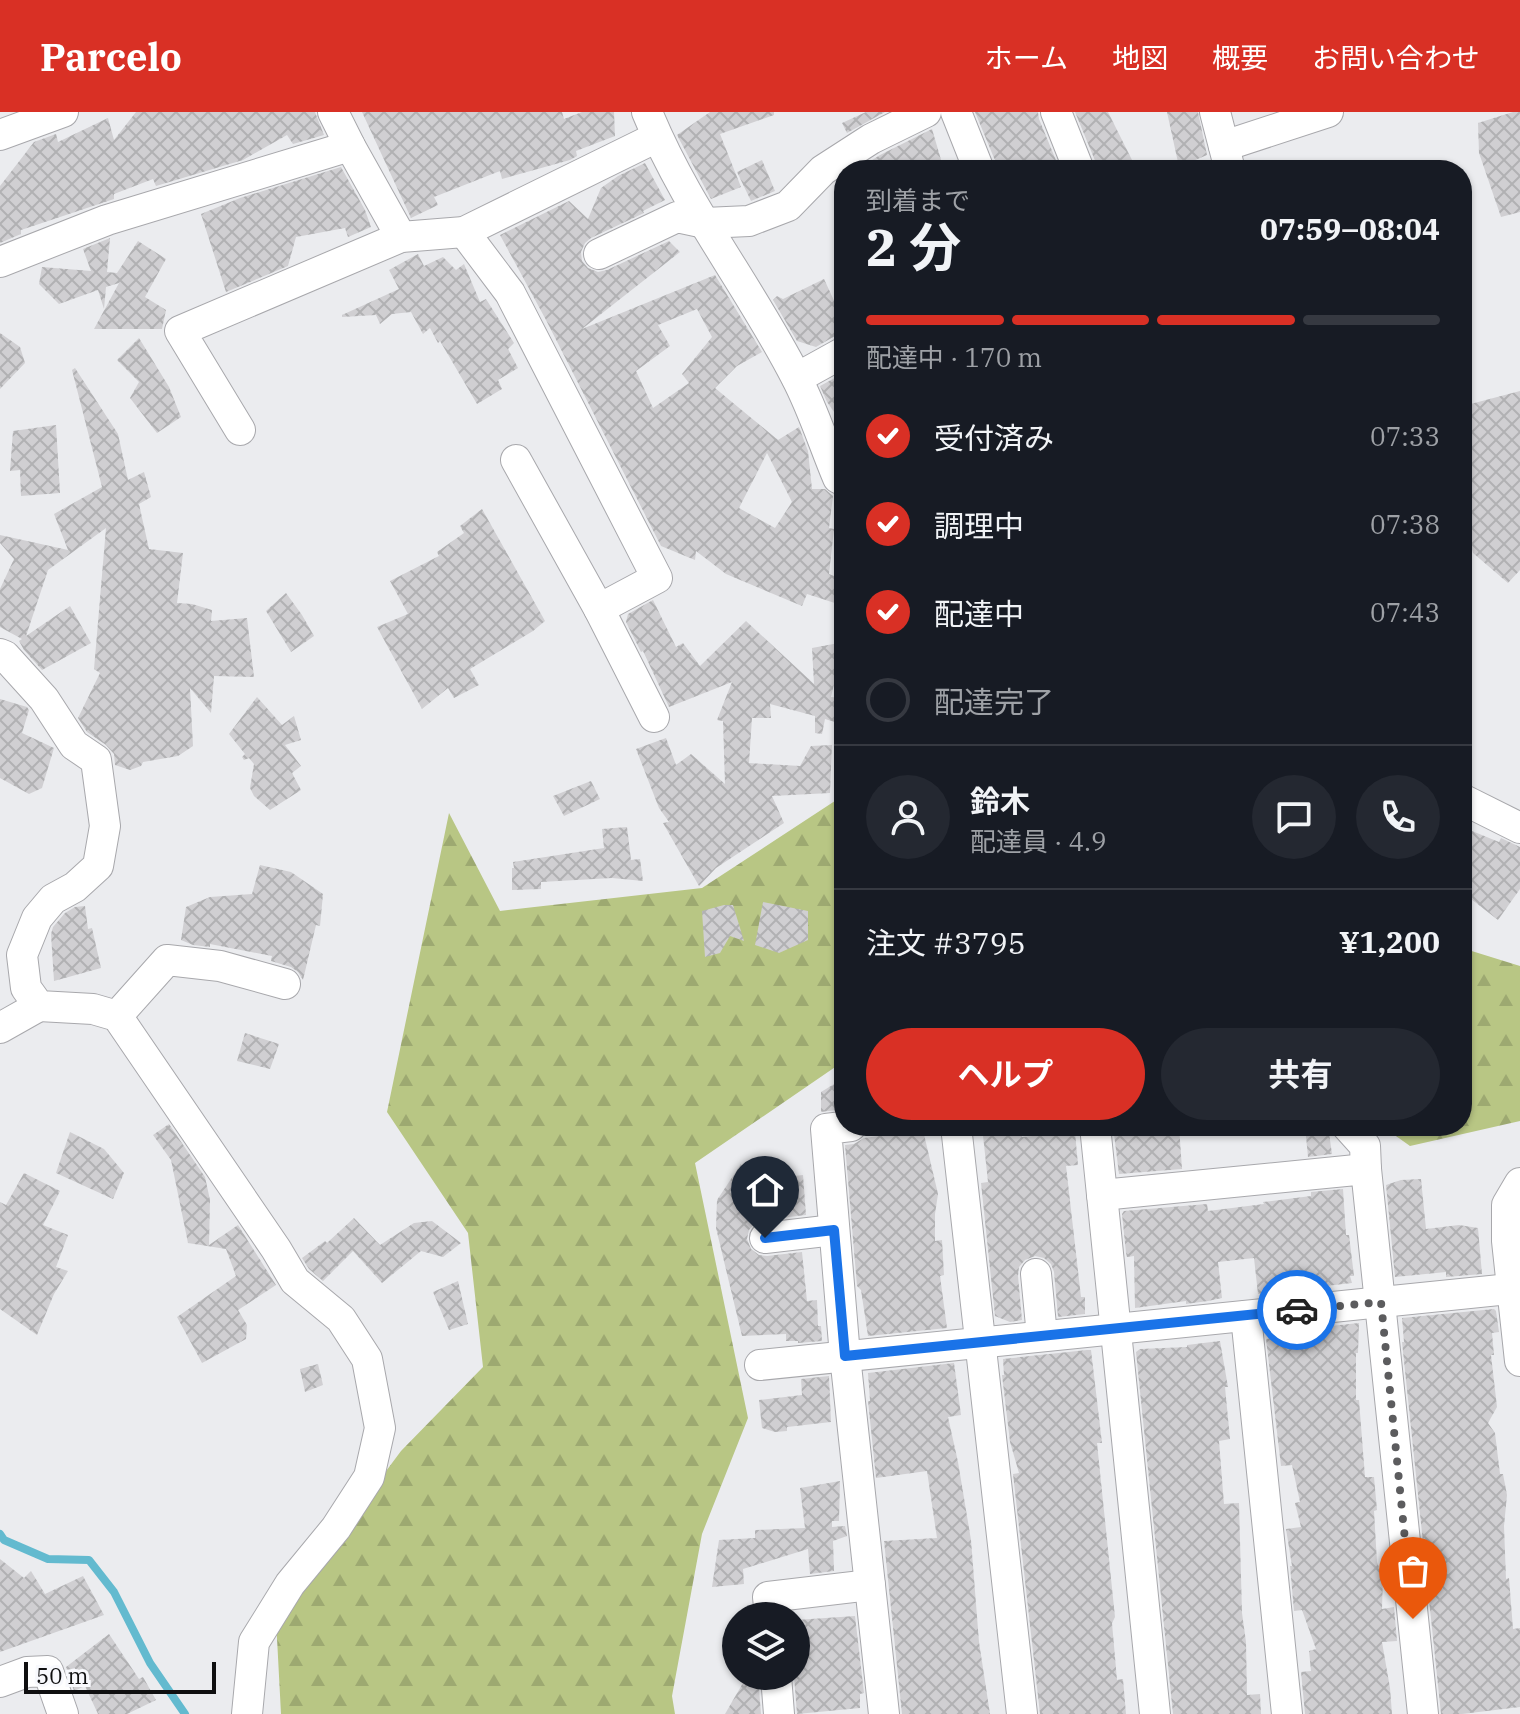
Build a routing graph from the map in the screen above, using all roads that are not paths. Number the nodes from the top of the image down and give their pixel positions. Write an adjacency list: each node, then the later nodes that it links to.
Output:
1 (63, 112): 9 (street)
2 (333, 112): 10 (street)
3 (926, 112): 12 (street)
4 (956, 112): 13 (street)
5 (1056, 112): 14 (street)
6 (1215, 112): 11 (street)
7 (1328, 112): 11 (street)
8 (652, 125): 16 (street); 17 (street)
9 (0, 135)
10 (350, 146): 18 (street); 20 (street)
11 (1227, 158)
12 (838, 160)
13 (975, 160)
14 (1075, 160)
15 (834, 163): 16 (street)
16 (705, 223): 19 (street); 22 (street)
17 (464, 232): 18 (street); 26 (street)
18 (401, 237): 23 (street)
19 (599, 254)
20 (0, 262)
21 (834, 358): 22 (street)
22 (797, 378): 25 (street)
23 (240, 430)
24 (516, 460): 26 (street)
25 (834, 468)
26 (599, 609): 28 (street)
27 (0, 654): 32 (street)
28 (654, 717)
29 (1472, 810): 30 (street)
30 (1520, 828)
31 (285, 984): 33 (street)
32 (39, 1006): 33 (street); 34 (street)
33 (117, 1016): 59 (street)
34 (0, 1028)
35 (834, 1128): 42 (street)
36 (957, 1136): 50 (street)
37 (1096, 1136): 41 (street)
38 (1356, 1136): 39 (street)
39 (1366, 1169): 41 (street); 46 (street)
40 (1520, 1183): 45 (street)
41 (1102, 1195): 48 (street)
42 (834, 1230): 43 (street); 51 (street)
43 (765, 1238)
44 (1036, 1274): 49 (street)
45 (1516, 1288): 46 (street); 52 (street)
46 (1381, 1302): 47 (street); 65 (street)
47 (1246, 1316): 48 (street); 64 (street)
48 (1116, 1329): 49 (street); 63 (street)
49 (1042, 1336): 50 (street)
50 (981, 1342): 51 (street); 62 (street)
51 (845, 1356): 53 (street); 54 (street)
52 (1520, 1361)
53 (760, 1365)
54 (870, 1585): 55 (street); 61 (street)
55 (769, 1602)
56 (0, 1682): 58 (street)
57 (777, 1690): 60 (street)
58 (63, 1714)
59 (247, 1714)
60 (779, 1714)
61 (884, 1714)
62 (1022, 1714)
63 (1155, 1714)
64 (1287, 1714)
65 (1423, 1714)

